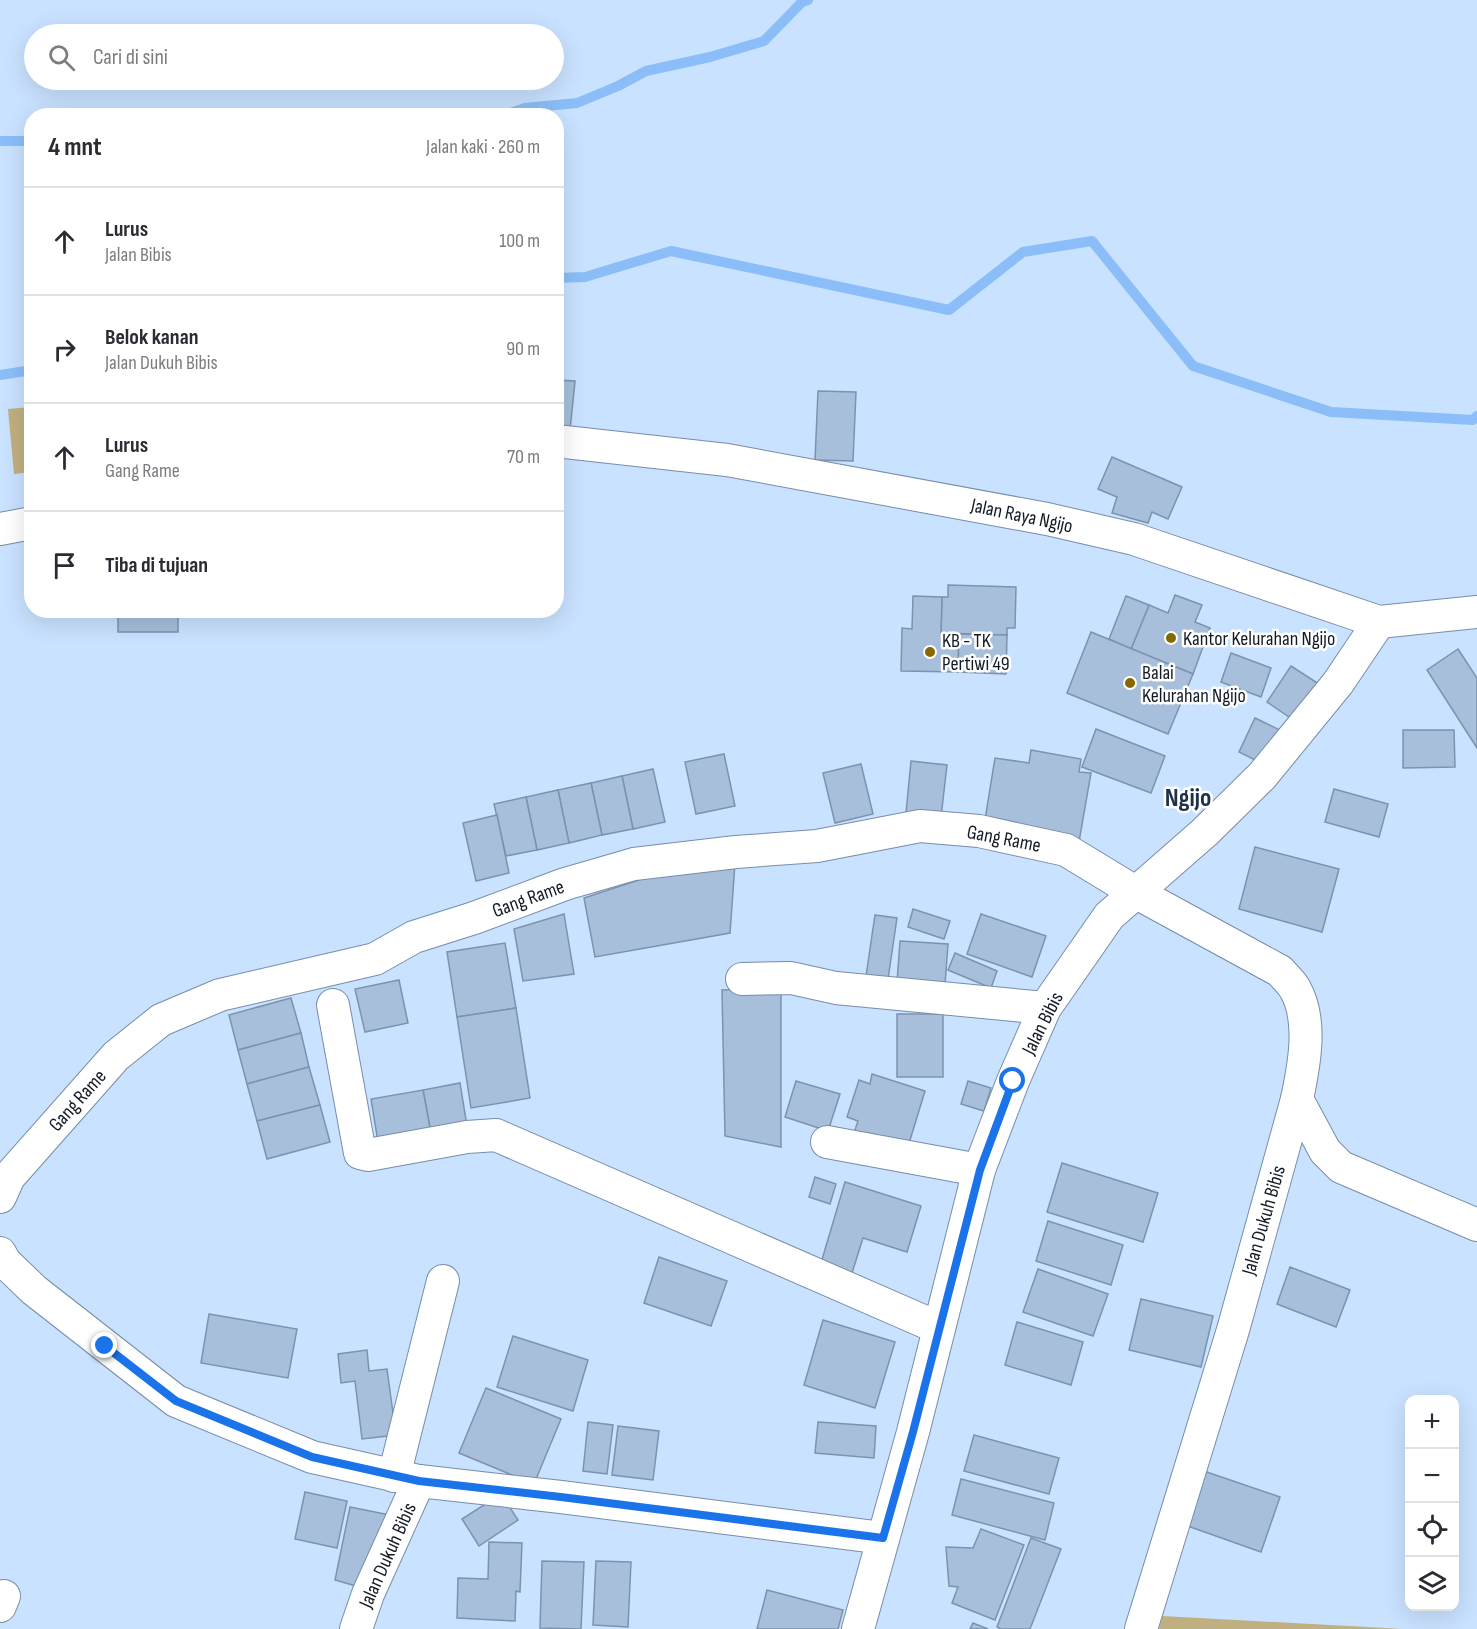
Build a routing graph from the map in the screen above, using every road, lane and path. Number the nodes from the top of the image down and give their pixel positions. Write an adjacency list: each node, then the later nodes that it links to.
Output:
1 (564, 442): 5 (street, Jalan Raya Ngijo)
2 (24, 524): 3 (street)
3 (0, 529)
4 (1477, 612): 5 (street, Jalan Raya Ngijo)
5 (1379, 622): 6 (street, Jalan Bibis)
6 (1135, 891): 9 (street, Jalan Bibis); 10 (street, Jalan Dukuh Bibis); 13 (street, Gang Rame)
7 (742, 979): 9 (street)
8 (333, 1005): 17 (street)
9 (1045, 1008): 12 (street, Jalan Bibis)
10 (1297, 1099): 14 (street); 22 (street, Jalan Dukuh Bibis)
11 (827, 1142): 12 (street)
12 (980, 1170): 17 (street, Jalan Bibis)
13 (0, 1197)
14 (1477, 1225)
15 (0, 1252): 18 (street)
16 (442, 1281): 18 (street)
17 (939, 1328): 19 (street, Jalan Bibis)
18 (406, 1479): 19 (street, Jalan Dukuh Bibis); 20 (street, Jalan Dukuh Bibis)
19 (883, 1538): 21 (street, Jalan Bibis)
20 (356, 1629)
21 (858, 1629)
22 (1141, 1629)

